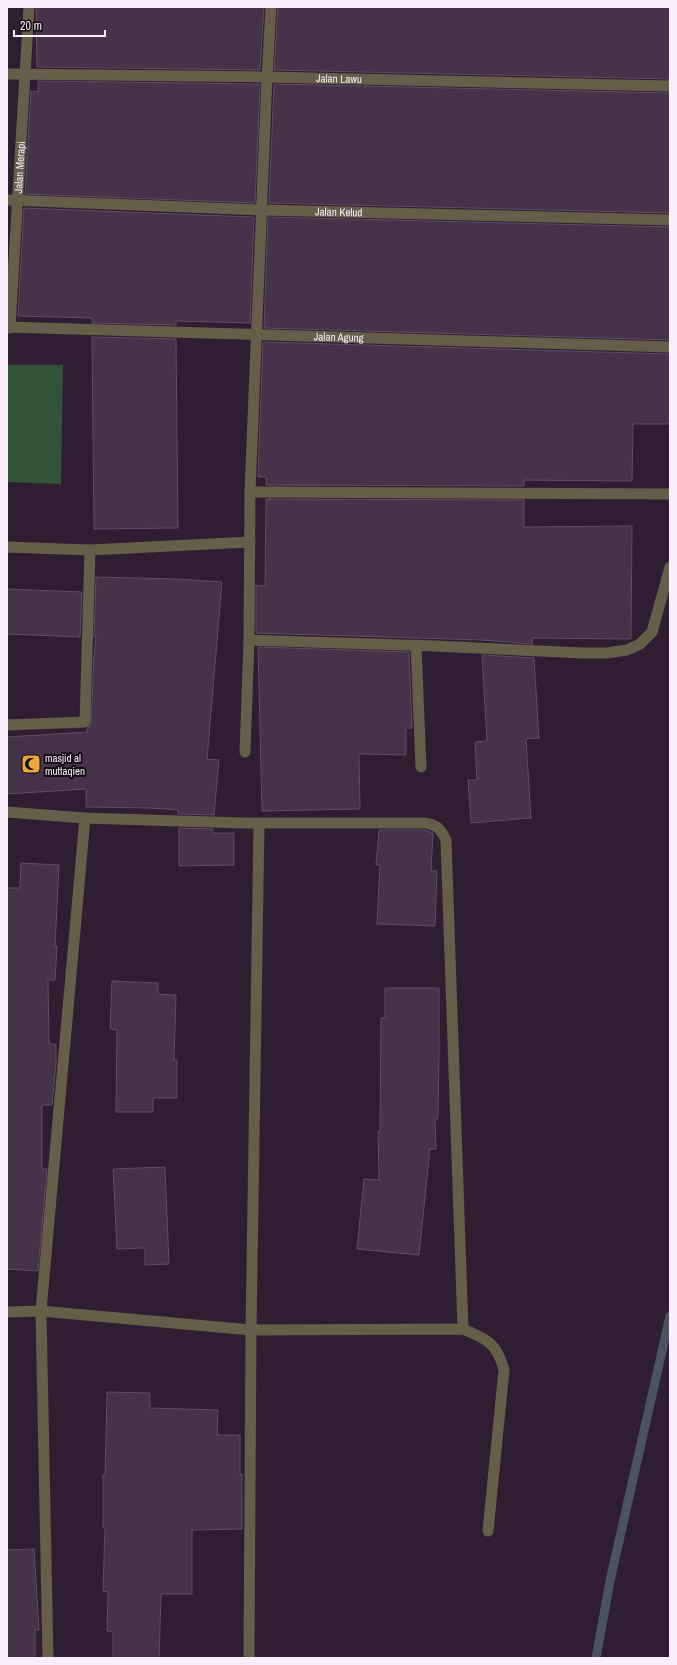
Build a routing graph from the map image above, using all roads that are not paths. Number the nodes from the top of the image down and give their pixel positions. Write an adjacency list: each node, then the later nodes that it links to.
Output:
1 (29, 7): 4 (street, Jalan Merapi)
2 (271, 7): 5 (street)
3 (7, 74): 4 (street, Jalan Lawu)
4 (25, 74): 5 (street, Jalan Lawu); 7 (street, Jalan Merapi)
5 (267, 76): 6 (street, Jalan Lawu); 8 (street)
6 (670, 86)
7 (12, 200): 8 (street, Jalan Kelud); 10 (street, Jalan Merapi)
8 (262, 210): 9 (street, Jalan Kelud); 11 (street)
9 (670, 220)
10 (9, 327): 11 (street, Jalan Agung)
11 (257, 335): 12 (street, Jalan Agung); 13 (street)
12 (670, 347)
13 (250, 492): 14 (street); 15 (street)
14 (670, 494)
15 (250, 542): 17 (street); 19 (street)
16 (7, 547): 17 (street)
17 (90, 550): 21 (street)
18 (670, 567): 20 (street)
19 (249, 640): 20 (street); 22 (street)
20 (416, 645): 23 (street)
21 (7, 726)
22 (245, 752)
23 (421, 768)
24 (7, 812): 25 (street)
25 (85, 818): 26 (street); 27 (street)
26 (259, 824): 29 (street); 30 (street)
27 (41, 1311): 28 (street); 30 (street); 32 (street)
28 (7, 1312)
29 (463, 1329): 30 (street); 31 (street)
30 (251, 1330): 33 (street)
31 (488, 1531)
32 (48, 1658)
33 (249, 1658)

